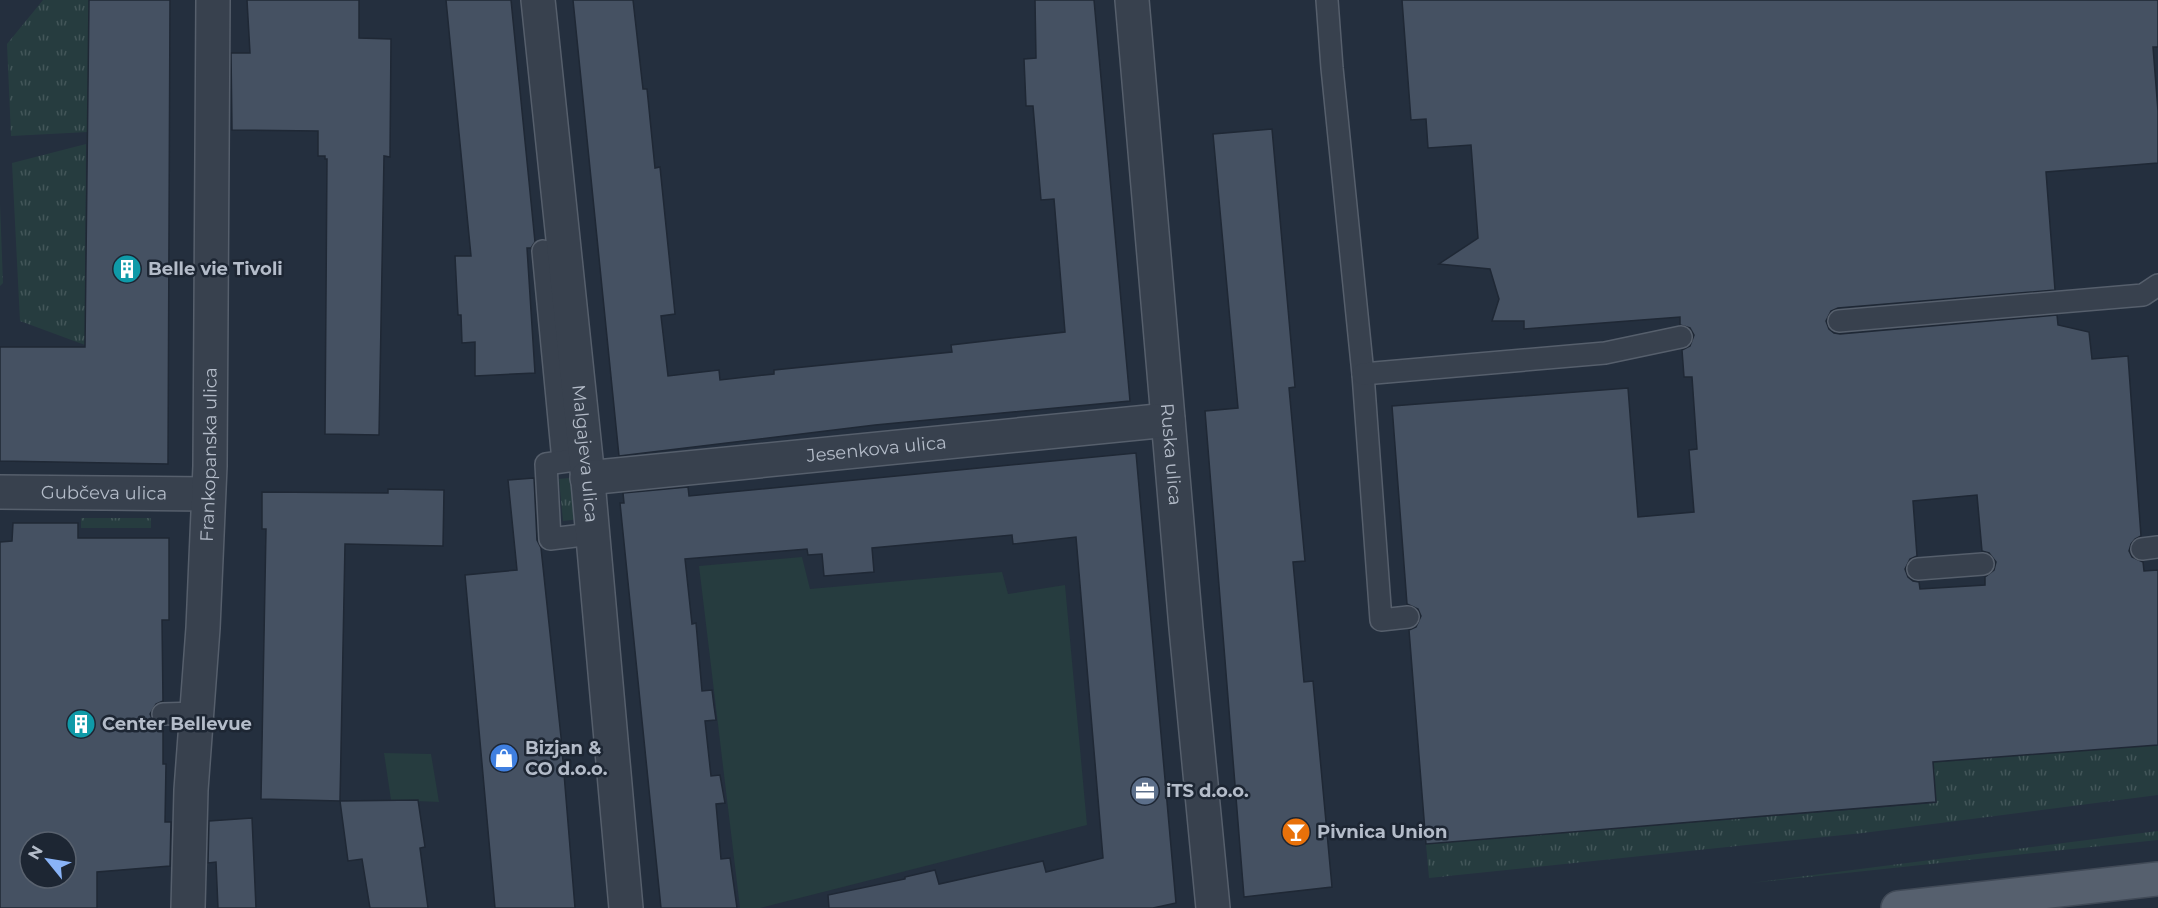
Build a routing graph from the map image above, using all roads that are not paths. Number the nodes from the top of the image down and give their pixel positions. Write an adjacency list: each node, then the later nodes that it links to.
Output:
1 (213, 0): 13 (street, Frankopanska ulica)
2 (538, 0): 11 (street, Malgajeva ulica)
3 (1132, 0): 10 (street, Ruska ulica)
4 (1327, 0): 9 (lane)
5 (543, 251): 11 (lane)
6 (2158, 285): 7 (lane)
7 (1839, 321)
8 (1682, 337): 9 (lane)
9 (1363, 374): 17 (lane)
10 (1168, 420): 11 (street, Jesenkova ulica); 23 (street, Ruska ulica)
11 (578, 466): 14 (street, Malgajeva ulica); 14 (lane)
12 (0, 492): 13 (street, Gubčeva ulica)
13 (208, 494): 18 (street, Frankopanska ulica)
14 (592, 534): 22 (street, Malgajeva ulica)
15 (1983, 564): 16 (lane)
16 (1918, 570)
17 (1408, 617)
18 (197, 713): 19 (lane); 21 (street, Frankopanska ulica)
19 (163, 714)
20 (2158, 879): 24 (main road)
21 (188, 908)
22 (626, 908)
23 (1213, 908)
24 (1898, 908)

